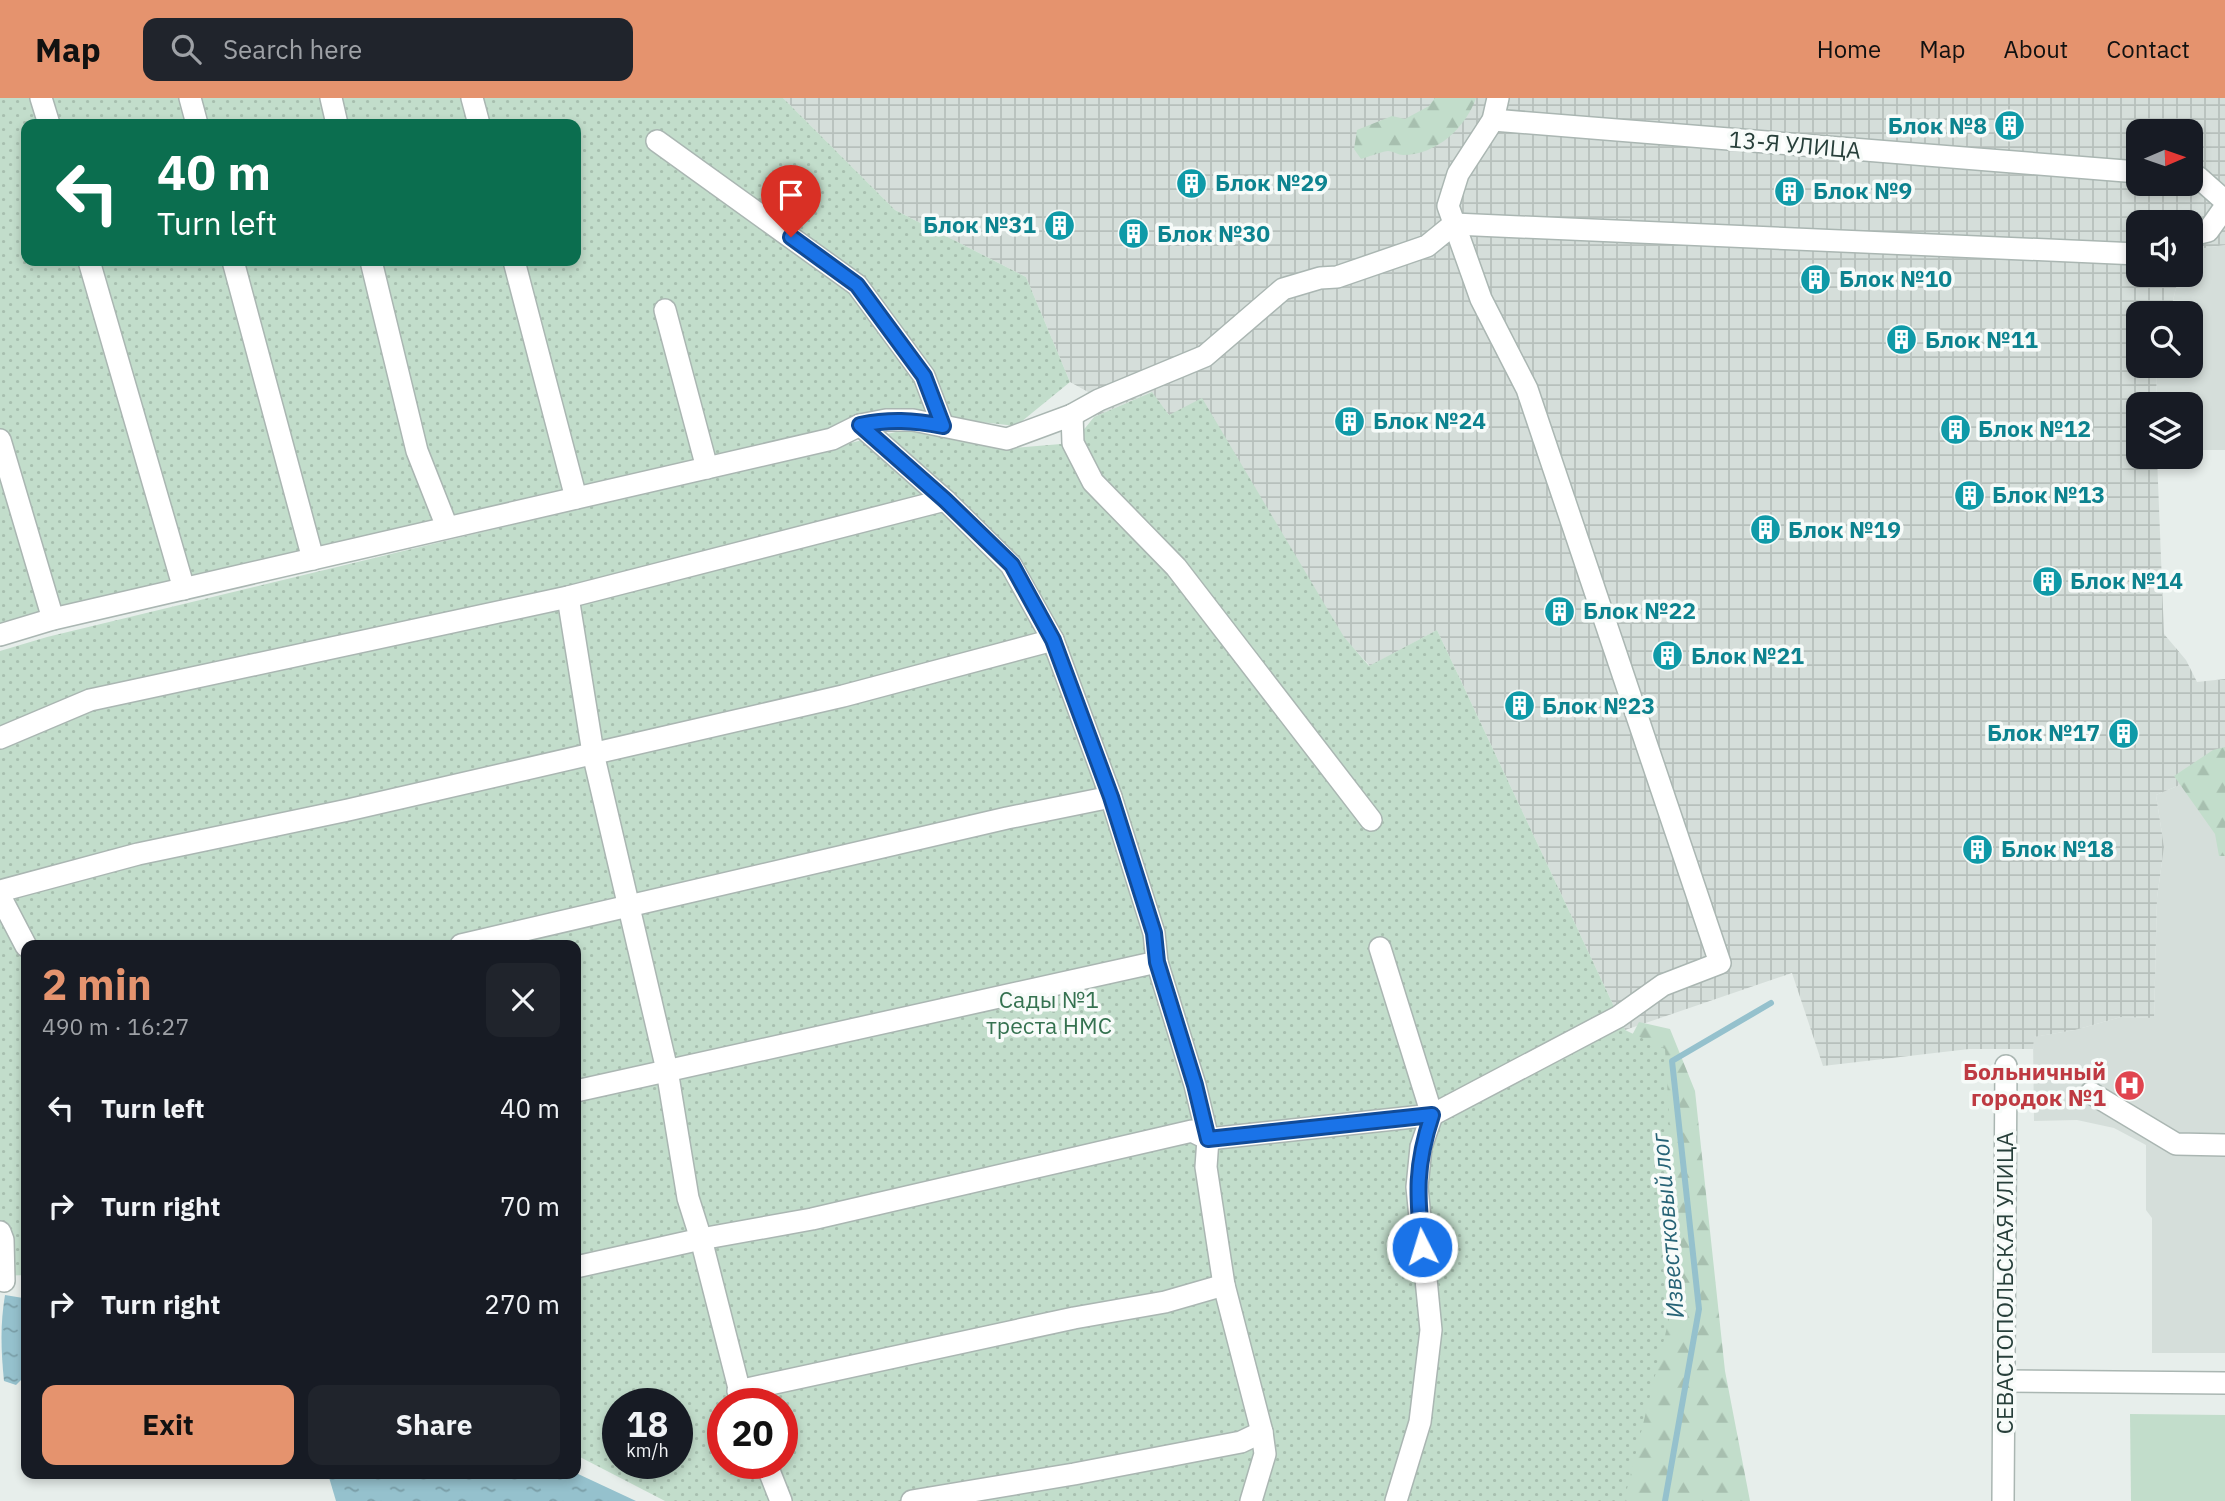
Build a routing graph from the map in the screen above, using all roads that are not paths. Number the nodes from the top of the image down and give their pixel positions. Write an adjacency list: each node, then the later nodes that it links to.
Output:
1 (41, 98): 6 (street)
2 (190, 98): 7 (street)
3 (331, 98): 8 (street)
4 (472, 98): 9 (street)
5 (1498, 98): 10 (street)
6 (47, 119)
7 (196, 119)
8 (336, 119)
9 (478, 119)
10 (1493, 120): 12 (street, 13-Я УЛИЦА); 16 (street)
11 (657, 141): 26 (street)
12 (2126, 171)
13 (2203, 181): 14 (street)
14 (2225, 201)
15 (2225, 207): 17 (street)
16 (1454, 224): 18 (street); 24 (street); 52 (street)
17 (2203, 233)
18 (2126, 253)
19 (90, 266): 33 (street)
20 (234, 266): 32 (street)
21 (372, 266): 31 (street)
22 (515, 266): 29 (street)
23 (665, 310): 28 (street)
24 (1072, 415): 26 (street); 41 (street)
25 (860, 425): 26 (street); 28 (street); 30 (street)
26 (943, 426)
27 (0, 440): 35 (street)
28 (707, 468): 29 (street)
29 (576, 498): 31 (street)
30 (945, 500): 34 (street); 37 (street)
31 (447, 527): 32 (street)
32 (313, 559): 33 (street)
33 (184, 589): 35 (street)
34 (568, 597): 38 (street); 39 (street)
35 (53, 619): 36 (street)
36 (0, 635)
37 (1053, 640): 39 (street); 40 (street)
38 (0, 738)
39 (593, 753): 42 (street); 43 (street)
40 (1111, 797): 43 (street); 47 (street)
41 (1371, 820)
42 (0, 894): 44 (street)
43 (629, 906): 45 (street); 49 (street)
44 (23, 940)
45 (483, 940)
46 (1380, 948): 52 (street)
47 (1157, 962): 49 (street); 53 (street)
48 (2006, 1066): 60 (street, СЕВАСТОПОЛЬСКАЯ УЛИЦА)
49 (667, 1070): 50 (street); 56 (street)
50 (581, 1090)
51 (2091, 1093): 54 (street)
52 (1432, 1115): 53 (street); 69 (street)
53 (1208, 1139): 56 (street); 59 (street)
54 (2225, 1145)
55 (0, 1233): 58 (street)
56 (701, 1239): 57 (street); 62 (street)
57 (581, 1266)
58 (4, 1281)
59 (1224, 1285): 63 (street); 64 (street)
60 (2005, 1381): 61 (street); 70 (street, СЕВАСТОПОЛЬСКАЯ УЛИЦА)
61 (2225, 1383)
62 (738, 1388)
63 (778, 1388)
64 (1262, 1432): 67 (street); 68 (street)
65 (772, 1479): 66 (street)
66 (781, 1501)
67 (912, 1501)
68 (1251, 1501)
69 (1396, 1501)
70 (2003, 1501)

